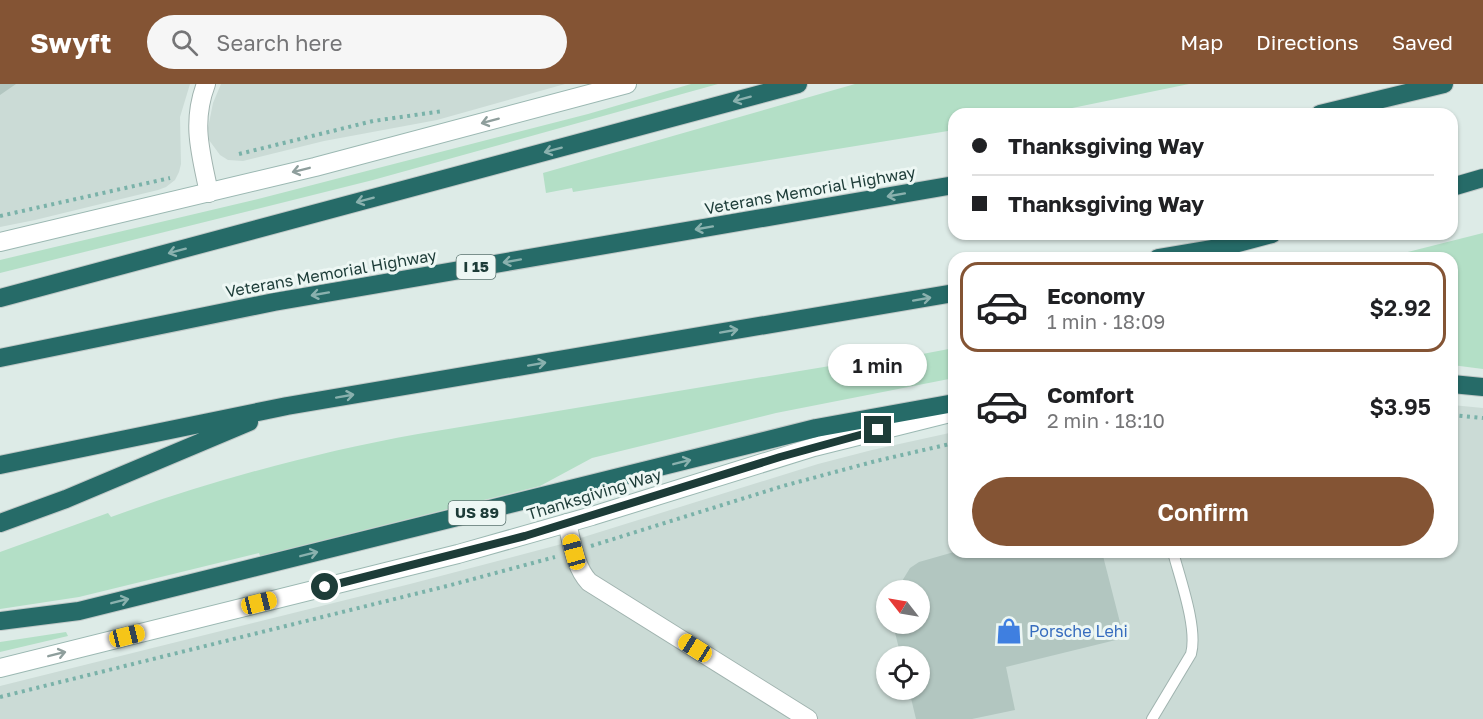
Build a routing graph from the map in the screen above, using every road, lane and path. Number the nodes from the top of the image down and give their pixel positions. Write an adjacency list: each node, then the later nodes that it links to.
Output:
1 (206, 84): 12 (main road)
2 (627, 84): 12 (main road, one-way to 12)
3 (798, 84): 18 (highway, one-way to 18)
4 (1444, 84): 5 (highway)
5 (1345, 108)
6 (454, 109): 7 (path)
7 (238, 154)
8 (170, 178): 13 (path)
9 (1483, 178): 10 (highway)
10 (1458, 184)
11 (948, 186): 19 (highway, Veterans Memorial Highway / I 15, one-way to 19)
12 (209, 193): 15 (main road)
13 (0, 216)
14 (1249, 240): 16 (highway)
15 (0, 242)
16 (1193, 252)
17 (948, 294): 23 (highway, one-way to 17)
18 (0, 298)
19 (0, 358)
20 (1458, 385): 21 (highway)
21 (1483, 387)
22 (948, 404): 33 (highway, US 89, one-way to 22)
23 (287, 406): 28 (highway); 29 (highway)
24 (948, 414): 30 (main road, Thanksgiving Way)
25 (1458, 416): 26 (path)
26 (1483, 418)
27 (948, 444): 31 (path)
28 (0, 465)
29 (0, 523)
30 (567, 523): 31 (main road); 34 (main road, Thanksgiving Way, one-way to 30)
31 (574, 552): 35 (path); 36 (main road)
32 (1174, 558): 37 (lane)
33 (0, 621)
34 (0, 668)
35 (0, 697)
36 (808, 719)
37 (1152, 719)

